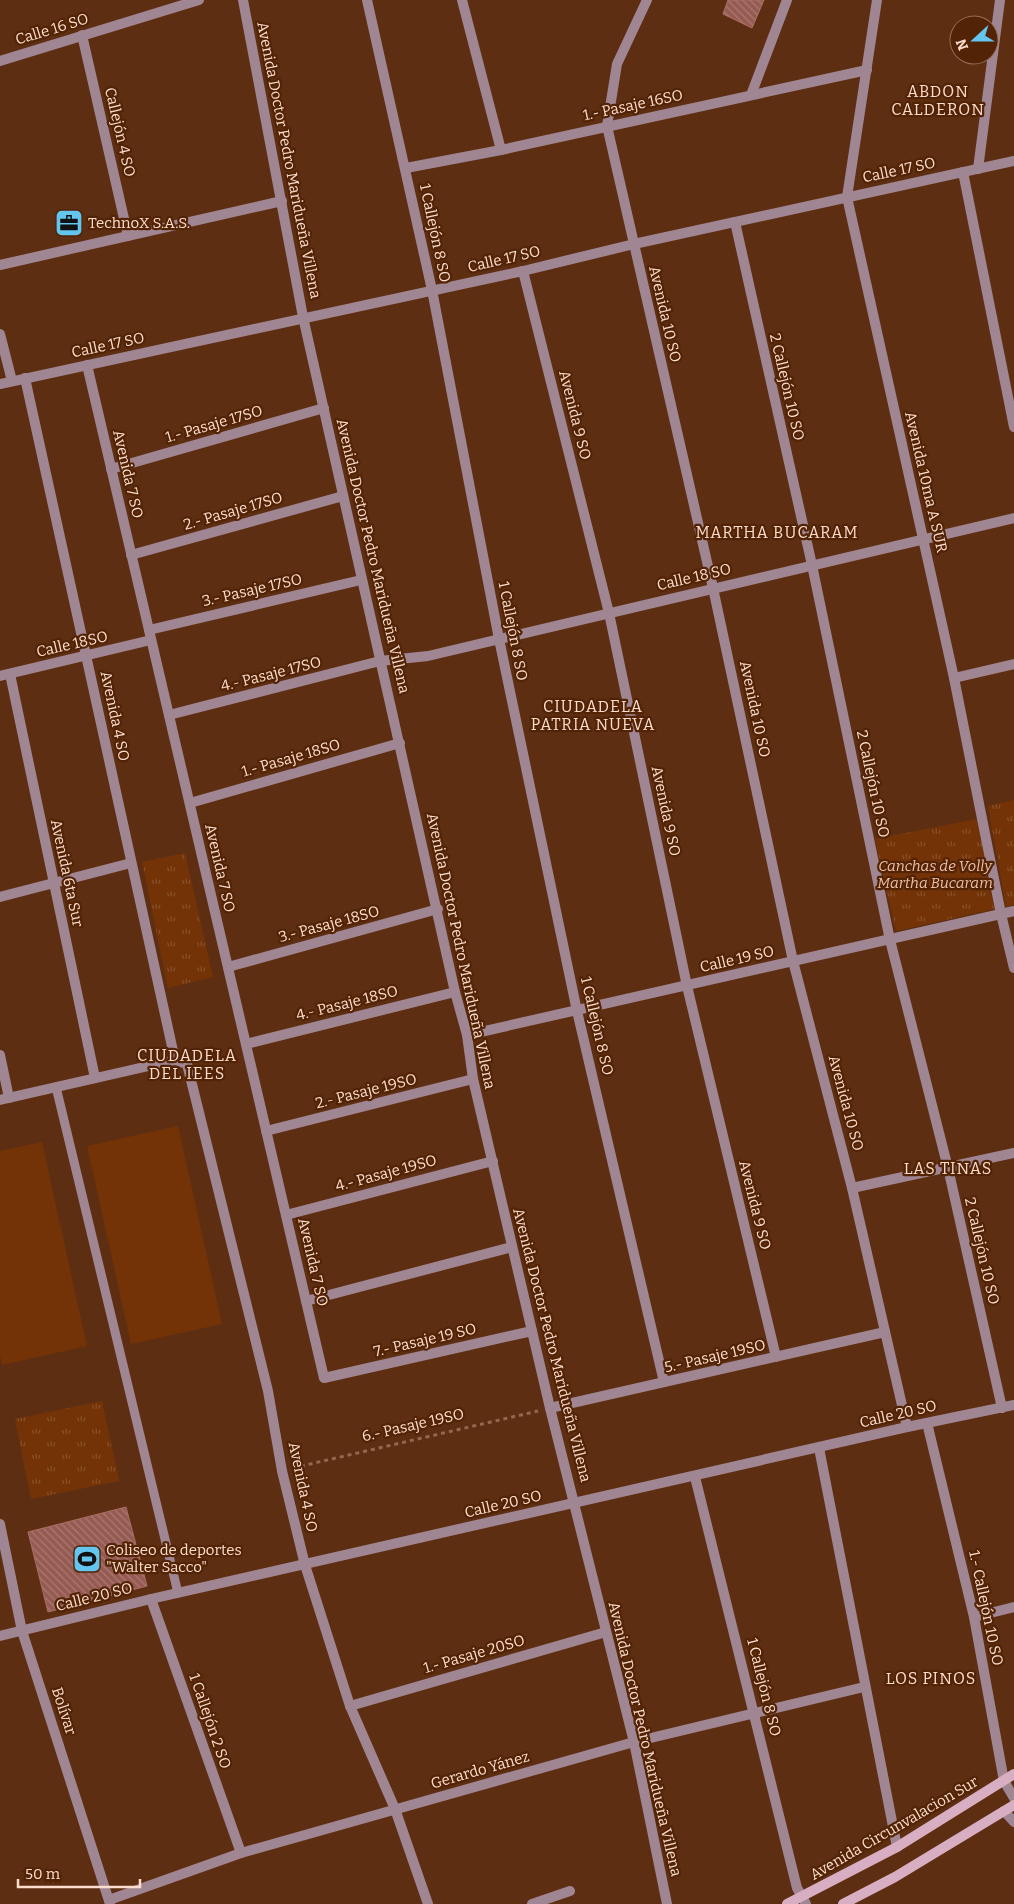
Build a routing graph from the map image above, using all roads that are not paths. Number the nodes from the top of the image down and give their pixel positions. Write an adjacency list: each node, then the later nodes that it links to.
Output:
1 (199, 0): 9 (street, Calle 16 SO)
2 (243, 0): 21 (street, Avenida Doctor Pedro Maridueña Villena)
3 (367, 0): 17 (street, 1 Callejón 8 SO)
4 (462, 0): 15 (street)
5 (647, 0): 14 (street, Avenida 10 SO)
6 (788, 0): 13 (street)
7 (877, 0): 12 (street, Avenida 10ma A SUR)
8 (1000, 0): 18 (street)
9 (165, 5): 10 (street, Calle 16 SO)
10 (82, 35): 11 (street, Calle 16 SO); 23 (street, Callejón 4 SO)
11 (0, 61)
12 (867, 70): 13 (street, 1.- Pasaje 16SO); 20 (street, Avenida 10ma A SUR)
13 (751, 95): 14 (street, 1.- Pasaje 16SO)
14 (607, 126): 15 (street, 1.- Pasaje 16SO); 24 (street, Avenida 10 SO)
15 (501, 150): 17 (street, 1.- Pasaje 16SO)
16 (1014, 161): 18 (street, Calle 17 SO)
17 (406, 168): 27 (street, 1 Callejón 8 SO)
18 (978, 169): 19 (street, Calle 17 SO)
19 (963, 172): 20 (street, Calle 17 SO); 35 (street)
20 (848, 197): 22 (street, Calle 17 SO); 39 (street, Avenida 10ma A SUR)
21 (282, 201): 23 (street); 28 (street, Avenida Doctor Pedro Maridueña Villena)
22 (734, 222): 24 (street, Calle 17 SO); 41 (street, 2 Callejón 10 SO)
23 (128, 236): 25 (street)
24 (634, 244): 26 (street, Calle 17 SO); 43 (street, Avenida 10 SO)
25 (0, 265)
26 (523, 271): 27 (street, Calle 17 SO); 44 (street, Avenida 9 SO)
27 (432, 290): 28 (street, Calle 17 SO); 46 (street, 1 Callejón 8 SO)
28 (303, 317): 30 (street, Calle 17 SO); 34 (street, Avenida Doctor Pedro Maridueña Villena)
29 (0, 334): 32 (street)
30 (87, 365): 31 (street, Calle 17 SO); 36 (street, Avenida 7 SO)
31 (25, 378): 32 (street, Calle 17 SO); 47 (street, Avenida 4 SO)
32 (12, 381): 33 (street, Calle 17 SO)
33 (0, 384)
34 (324, 408): 36 (street, 1.- Pasaje 17SO); 37 (street, Avenida Doctor Pedro Maridueña Villena)
35 (1014, 427)
36 (111, 469): 40 (street, Avenida 7 SO)
37 (343, 496): 40 (street, 2.- Pasaje 17SO); 42 (street, Avenida Doctor Pedro Maridueña Villena)
38 (1014, 518): 39 (street, Calle 18 SO)
39 (923, 539): 41 (street, Calle 18 SO); 51 (street, Avenida 10ma A SUR)
40 (131, 555): 45 (street, Avenida 7 SO)
41 (812, 565): 43 (street, Calle 18 SO); 61 (street, 2 Callejón 10 SO)
42 (361, 580): 45 (street, 3.- Pasaje 17SO); 48 (street, Avenida Doctor Pedro Maridueña Villena)
43 (713, 588): 44 (street, Calle 18 SO); 62 (street, Avenida 10 SO)
44 (609, 613): 46 (street, Calle 18 SO); 65 (street, Avenida 9 SO)
45 (150, 635): 47 (street, Calle 18SO); 52 (street, Avenida 7 SO)
46 (499, 639): 48 (street, Calle 18 SO); 67 (street, 1 Callejón 8 SO)
47 (86, 656): 50 (street, Calle 18SO); 55 (street, Avenida 4 SO)
48 (380, 662): 52 (street, 4.- Pasaje 17SO); 53 (street, Avenida Doctor Pedro Maridueña Villena)
49 (1014, 664): 51 (street)
50 (5, 675): 56 (street, Avenida 6ta Sur)
51 (954, 678): 60 (street, Avenida 10ma A SUR)
52 (169, 715): 54 (street, Avenida 7 SO)
53 (400, 743): 54 (street, 1.- Pasaje 18SO); 58 (street, Avenida Doctor Pedro Maridueña Villena)
54 (190, 803): 63 (street, Avenida 7 SO)
55 (131, 864): 56 (street); 71 (street, Avenida 4 SO)
56 (54, 883): 57 (street); 72 (street, Avenida 6ta Sur)
57 (0, 897)
58 (438, 909): 63 (street, 3.- Pasaje 18SO); 66 (street, Avenida Doctor Pedro Maridueña Villena)
59 (1014, 911): 60 (street, Calle 19 SO)
60 (1000, 914): 61 (street, Calle 19 SO); 64 (street, Avenida 10ma A SUR)
61 (890, 940): 62 (street, Calle 19 SO); 79 (street, 2 Callejón 10 SO)
62 (793, 962): 65 (street, Calle 19 SO); 80 (street, Avenida 10 SO)
63 (228, 967): 69 (street, Avenida 7 SO)
64 (1014, 968)
65 (687, 986): 67 (street, Calle 19 SO); 86 (street, Avenida 9 SO)
66 (455, 992): 68 (street, Avenida Doctor Pedro Maridueña Villena); 69 (street, 4.- Pasaje 18SO)
67 (577, 1010): 68 (street, Calle 19 SO); 88 (street, 1 Callejón 8 SO)
68 (466, 1035): 73 (street, Avenida Doctor Pedro Maridueña Villena)
69 (246, 1044): 76 (street, Avenida 7 SO)
70 (0, 1055): 75 (street)
71 (175, 1060): 72 (street); 98 (street, Avenida 4 SO)
72 (95, 1078): 74 (street)
73 (473, 1079): 76 (street, 2.- Pasaje 19SO); 78 (street, Avenida Doctor Pedro Maridueña Villena)
74 (56, 1087): 75 (street); 99 (lane)
75 (5, 1099)
76 (266, 1131): 81 (street, Avenida 7 SO)
77 (1014, 1153): 79 (street)
78 (494, 1161): 81 (street, 4.- Pasaje 19SO); 82 (street, Avenida Doctor Pedro Maridueña Villena)
79 (948, 1168): 80 (street); 91 (street, 2 Callejón 10 SO)
80 (852, 1188): 85 (street, Avenida 10 SO)
81 (286, 1215): 83 (street, Avenida 7 SO)
82 (512, 1247): 83 (street); 84 (street, Avenida Doctor Pedro Maridueña Villena)
83 (306, 1301): 87 (street, Avenida 7 SO)
84 (532, 1331): 87 (street, 7.- Pasaje 19 SO); 90 (street, Avenida Doctor Pedro Maridueña Villena)
85 (885, 1332): 86 (street, 5.- Pasaje 19SO); 93 (street, Avenida 10 SO)
86 (776, 1357): 88 (street, 5.- Pasaje 19SO)
87 (324, 1378)
88 (664, 1382): 90 (street, 5.- Pasaje 19SO)
89 (1014, 1405): 91 (street, Calle 20 SO)
90 (550, 1408): 96 (street, Avenida Doctor Pedro Maridueña Villena)
91 (1002, 1408): 92 (street, Calle 20 SO)
92 (927, 1423): 93 (street, Calle 20 SO); 102 (street, 1.- Callejón 10 SO)
93 (907, 1427): 94 (street, Calle 20 SO)
94 (819, 1448): 95 (street, Calle 20 SO); 106 (street)
95 (695, 1476): 96 (street, Calle 20 SO); 108 (street, 1 Callejón 8 SO)
96 (575, 1503): 98 (street, Calle 20 SO); 104 (street, Avenida Doctor Pedro Maridueña Villena)
97 (0, 1524): 103 (street, Bolívar)
98 (305, 1565): 99 (street, Calle 20 SO); 107 (street, Avenida 4 SO)
99 (178, 1593): 100 (street, Calle 20 SO)
100 (151, 1599): 103 (street, Calle 20 SO); 118 (street, 1 Callejón 2 SO)
101 (1014, 1607): 102 (street)
102 (974, 1617): 111 (street, 1.- Callejón 10 SO)
103 (22, 1630): 105 (street, Calle 20 SO); 121 (street, Bolívar)
104 (606, 1632): 107 (street, 1.- Pasaje 20SO); 109 (street, Avenida Doctor Pedro Maridueña Villena)
105 (0, 1636)
106 (864, 1687): 108 (street, Gerardo Yánez); 117 (street)
107 (350, 1706): 114 (street, Avenida 4 SO)
108 (755, 1712): 109 (street, Gerardo Yánez); 120 (street, 1 Callejón 8 SO)
109 (634, 1742): 114 (street, Gerardo Yánez); 124 (street, Avenida Doctor Pedro Maridueña Villena)
110 (1014, 1774): 111 (main road, Avenida Circunvalacion Sur)
111 (1004, 1781): 112 (street, 1.- Callejón 10 SO); 117 (main road, Avenida Circunvalacion Sur)
112 (1014, 1798)
113 (1014, 1805): 115 (main road)
114 (395, 1809): 118 (street, Gerardo Yánez); 122 (street, Avenida 4 SO)
115 (1004, 1811): 116 (street); 126 (main road)
116 (1014, 1822)
117 (897, 1847): 120 (main road, Avenida Circunvalacion Sur)
118 (241, 1853): 121 (street, Gerardo Yánez)
119 (570, 1891): 123 (street)
120 (804, 1901): 125 (main road, Avenida Circunvalacion Sur)
121 (110, 1902)
122 (428, 1904)
123 (532, 1904)
124 (667, 1904)
125 (787, 1904)
126 (843, 1904)

